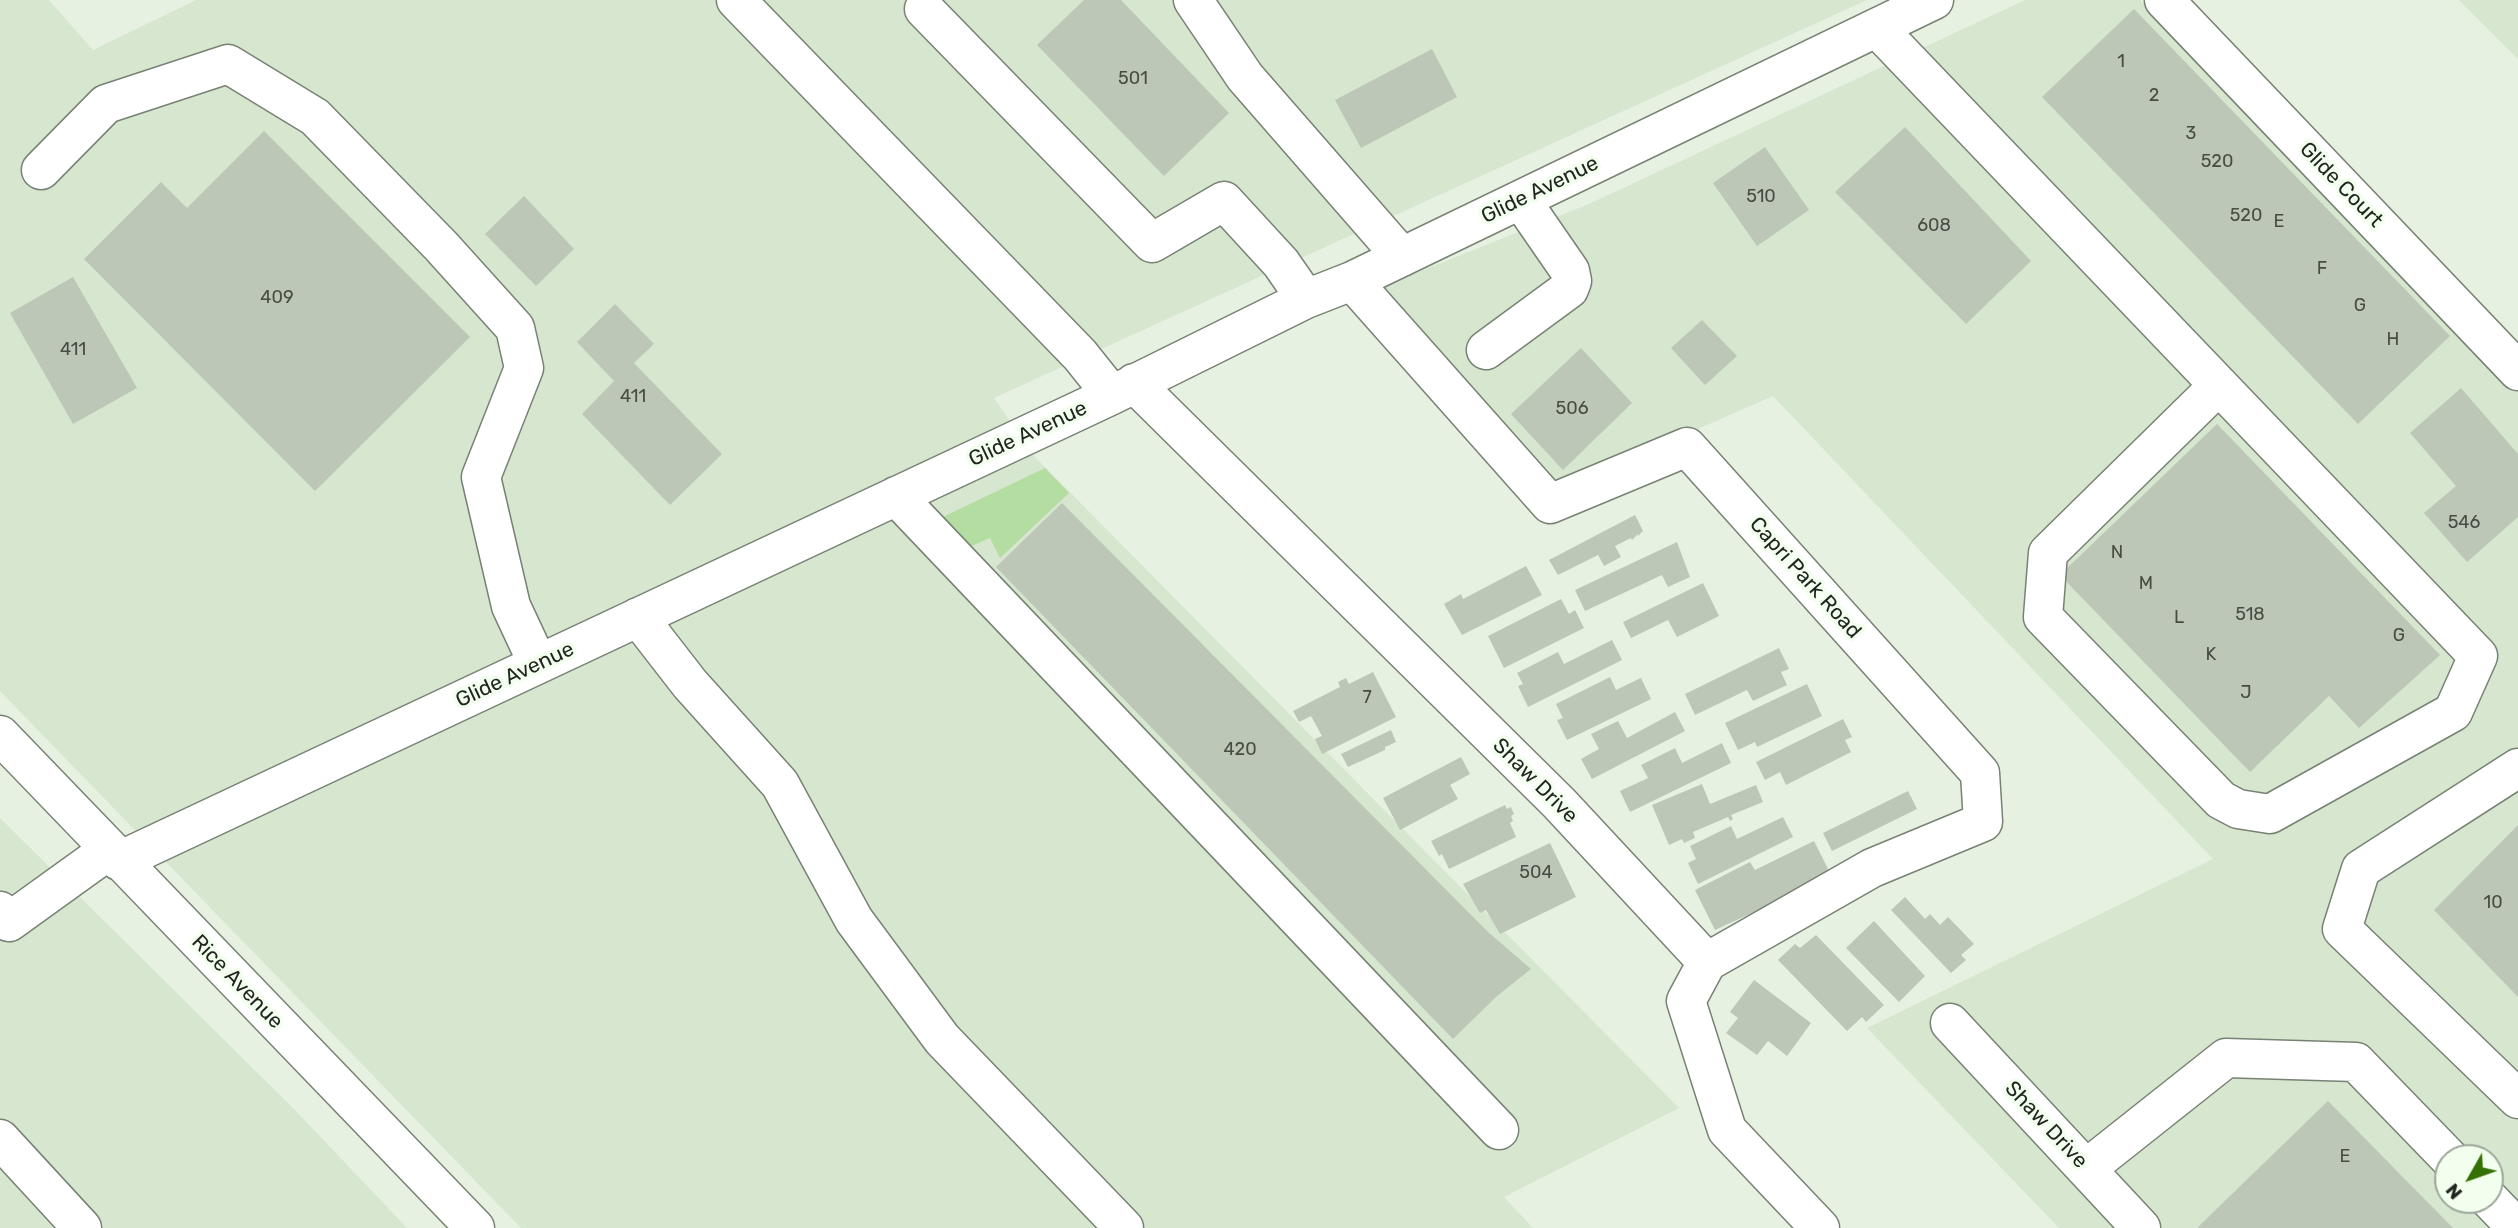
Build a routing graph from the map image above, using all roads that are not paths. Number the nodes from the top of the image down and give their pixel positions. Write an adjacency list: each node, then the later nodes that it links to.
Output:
1 (736, 0): 15 (street, Shaw Drive)
2 (1193, 0): 9 (street)
3 (1934, 0): 6 (street, Glide Avenue)
4 (2164, 0): 13 (street, Glide Court)
5 (924, 9): 11 (street)
6 (1877, 27): 8 (street, Glide Avenue); 14 (street)
7 (41, 170): 18 (street)
8 (1521, 200): 9 (street, Glide Avenue); 12 (street)
9 (1402, 257): 10 (street, Glide Avenue)
10 (1352, 281): 11 (street, Glide Avenue); 23 (street, Capri Park Road)
11 (1306, 299): 15 (street, Glide Avenue)
12 (1486, 350)
13 (2518, 371)
14 (2219, 385): 14 (street)
15 (1123, 389): 16 (street, Glide Avenue); 23 (street, Shaw Drive)
16 (896, 496): 17 (street, Glide Avenue); 26 (street)
17 (638, 617): 18 (street, Glide Avenue); 33 (street)
18 (538, 664): 21 (street, Glide Avenue)
19 (0, 735): 21 (street, Rice Avenue)
20 (2518, 768): 25 (street)
21 (114, 855): 22 (street, Glide Avenue); 32 (street, Rice Avenue)
22 (3, 921)
23 (1707, 962): 34 (street)
24 (1950, 1023): 29 (street, Shaw Drive)
25 (2518, 1099)
26 (1499, 1130)
27 (0, 1139): 31 (street)
28 (2435, 1144): 29 (street)
29 (2086, 1169): 35 (street, Shaw Drive)
30 (2504, 1214): 36 (street)
31 (82, 1228)
32 (475, 1228)
33 (1124, 1228)
34 (1820, 1228)
35 (2141, 1228)
36 (2517, 1228)

